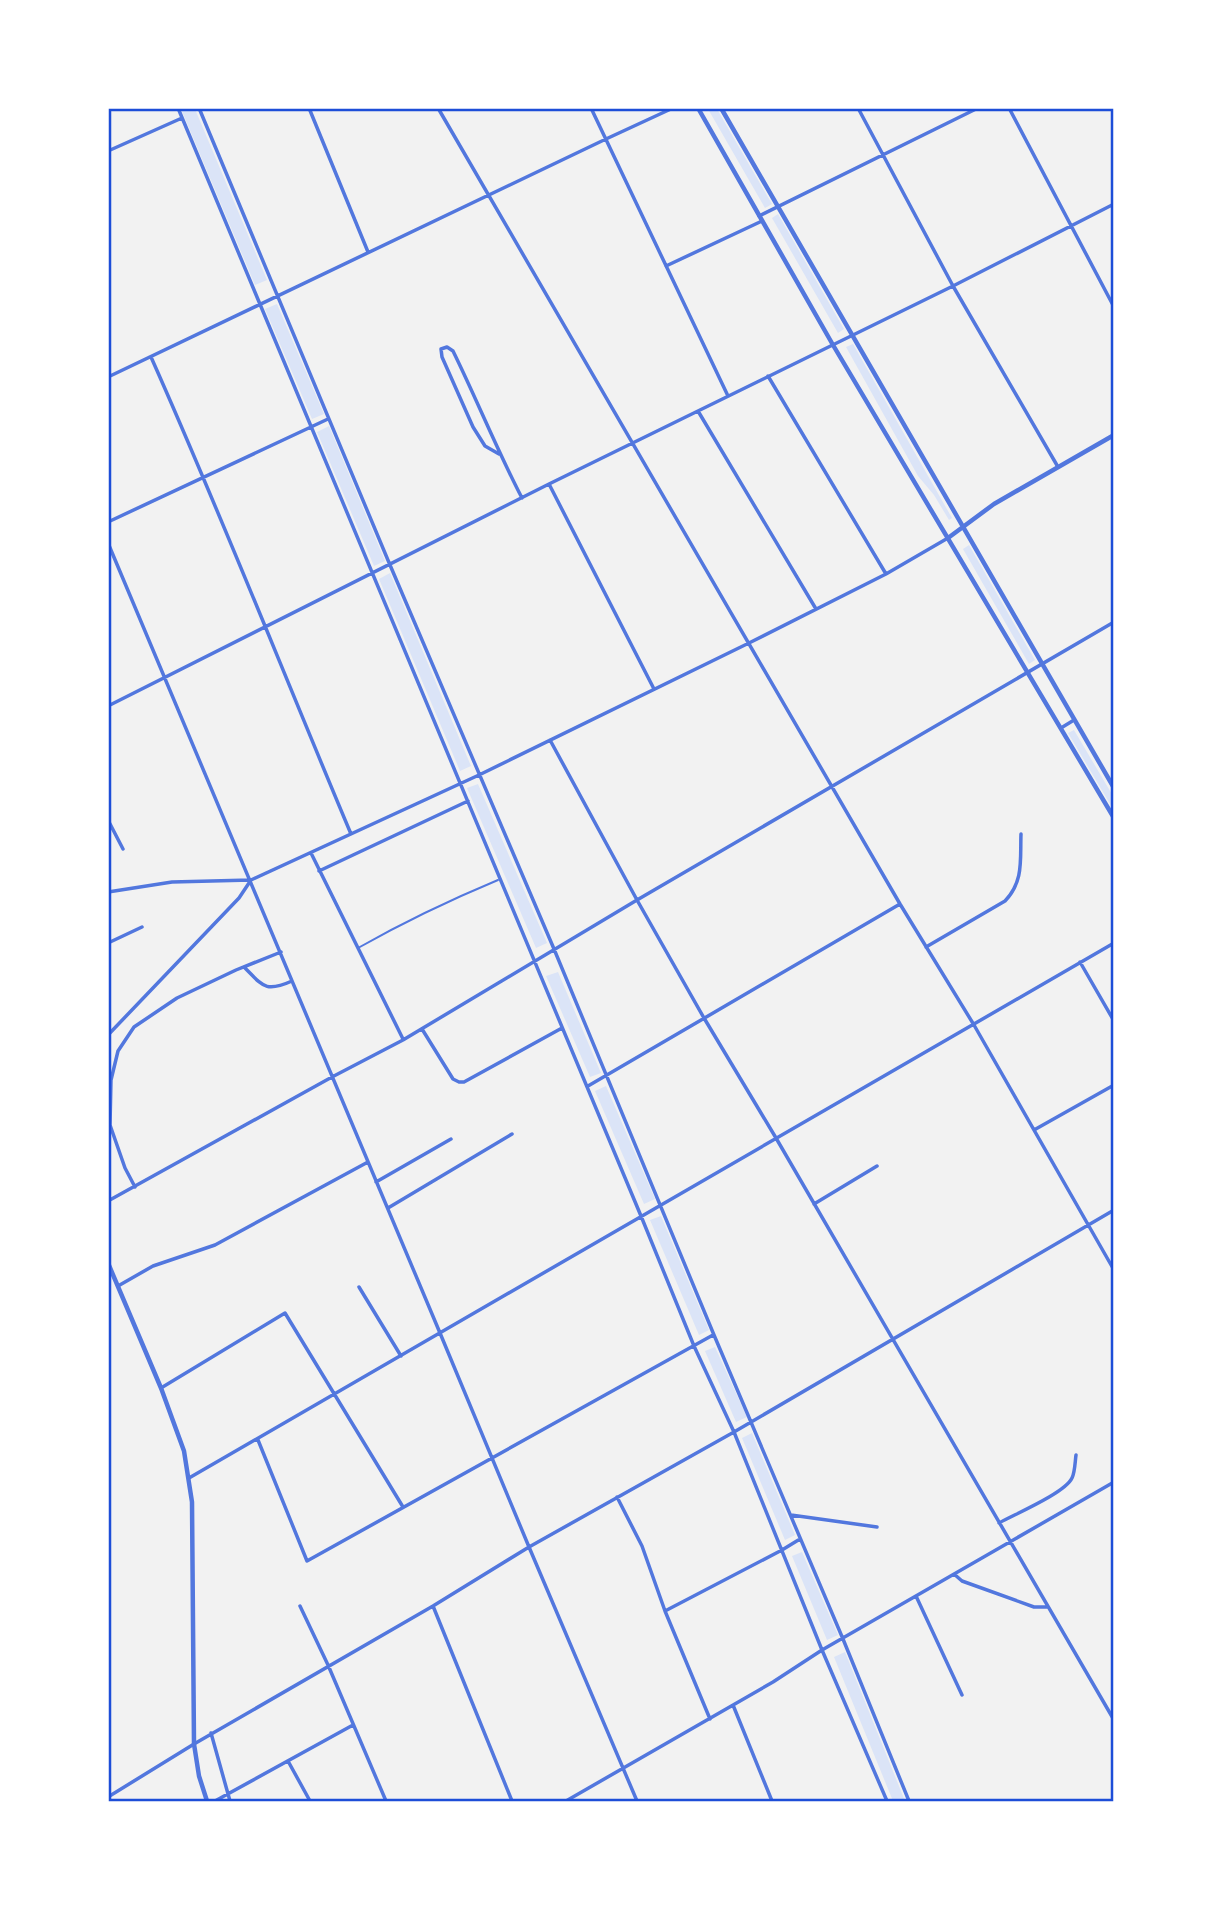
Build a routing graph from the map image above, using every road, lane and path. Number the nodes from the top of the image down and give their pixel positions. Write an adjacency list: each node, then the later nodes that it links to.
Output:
1 (178, 108): 12 (street)
2 (199, 108): 25 (street)
3 (309, 108): 22 (street)
4 (438, 108): 16 (street)
5 (591, 108): 13 (street)
6 (673, 108): 13 (street)
7 (698, 108): 19 (street)
8 (721, 108): 18 (street)
9 (858, 108): 15 (street)
10 (978, 108): 15 (street)
11 (1009, 108): 21 (street)
12 (182, 118): 14 (street); 26 (street)
13 (606, 139): 16 (street); 23 (street)
14 (109, 151)
15 (881, 155): 18 (street); 24 (street)
16 (488, 195): 22 (street); 38 (street)
17 (1114, 204): 21 (street)
18 (778, 206): 19 (street); 28 (street)
19 (759, 216): 20 (street)
20 (762, 222): 23 (street); 29 (street)
21 (1070, 226): 24 (street); 27 (street)
22 (368, 253): 25 (street)
23 (666, 266): 33 (street)
24 (953, 285): 28 (street); 40 (street)
25 (278, 296): 26 (street); 35 (street)
26 (258, 305): 30 (street); 36 (street)
27 (1114, 307)
28 (853, 335): 29 (street); 45 (street)
29 (833, 345): 31 (street); 46 (street)
30 (151, 357): 32 (street); 41 (street)
31 (768, 376): 33 (street); 50 (street)
32 (108, 377)
33 (728, 396): 34 (street)
34 (698, 411): 38 (street); 51 (street)
35 (329, 419): 36 (street); 48 (street)
36 (311, 427): 41 (street); 49 (street)
37 (1114, 435): 40 (street)
38 (633, 444): 42 (street); 54 (street)
39 (499, 454): 39 (street); 43 (street)
40 (1058, 467): 45 (street)
41 (204, 476): 44 (street); 53 (street)
42 (549, 484): 43 (street); 58 (street)
43 (522, 498): 48 (street)
44 (108, 522)
45 (963, 527): 46 (street); 55 (street)
46 (948, 538): 50 (street); 56 (street)
47 (108, 543): 57 (street)
48 (390, 565): 49 (street); 63 (street)
49 (373, 573): 53 (street); 64 (street)
50 (886, 574): 51 (street)
51 (816, 609): 54 (street)
52 (1114, 622): 55 (street)
53 (264, 628): 57 (street); 70 (street)
54 (749, 643): 58 (street); 65 (street)
55 (1042, 665): 56 (street); 60 (street)
56 (1029, 672): 61 (street); 65 (street)
57 (165, 678): 59 (street); 76 (street)
58 (654, 689): 62 (street)
59 (108, 706)
60 (1074, 720): 61 (street); 66 (street)
61 (1061, 728): 68 (street)
62 (550, 740): 63 (street); 78 (street)
63 (479, 775): 64 (street); 85 (street)
64 (461, 783): 67 (street); 70 (street)
65 (833, 787): 78 (street); 79 (street)
66 (1114, 788)
67 (468, 802): 74 (street); 75 (street)
68 (1114, 818)
69 (108, 820): 72 (street)
70 (351, 834): 73 (street)
71 (1021, 834): 83 (street)
72 (123, 849)
73 (311, 853): 74 (street); 76 (street)
74 (319, 871): 84 (street)
75 (500, 879): 84 (lane); 87 (street)
76 (251, 880): 77 (street); 86 (street); 96 (street)
77 (108, 892)
78 (637, 900): 85 (street); 91 (street)
79 (900, 904): 83 (street); 91 (street)
80 (142, 927): 81 (street)
81 (108, 943)
82 (1114, 943): 88 (street)
83 (926, 947): 93 (street)
84 (357, 948): 97 (street)
85 (555, 949): 87 (street); 98 (street)
86 (281, 952): 89 (street); 90 (street)
87 (534, 961): 94 (street); 95 (street)
88 (1080, 962): 92 (street); 93 (street)
89 (244, 967): 90 (street); 109 (street)
90 (293, 981): 99 (street)
91 (704, 1018): 98 (street); 104 (street)
92 (1114, 1021)
93 (974, 1025): 102 (street); 104 (street)
94 (562, 1028): 95 (street); 101 (street)
95 (422, 1029): 97 (street)
96 (108, 1035)
97 (403, 1040): 99 (street)
98 (607, 1076): 101 (street); 112 (street)
99 (332, 1077): 106 (street); 109 (street)
100 (1114, 1085): 102 (street)
101 (587, 1087): 115 (street)
102 (1034, 1130): 116 (street)
103 (512, 1134): 113 (street)
104 (776, 1138): 111 (street); 112 (street)
105 (451, 1139): 108 (street)
106 (368, 1162): 108 (street); 119 (street)
107 (877, 1166): 111 (street)
108 (376, 1182): 113 (street)
109 (135, 1187): 110 (street)
110 (108, 1201)
111 (814, 1204): 123 (street)
112 (661, 1205): 115 (street); 122 (street)
113 (388, 1208): 121 (street)
114 (1114, 1210): 116 (street)
115 (641, 1216): 121 (street); 124 (street)
116 (1087, 1225): 118 (street); 123 (street)
117 (108, 1263): 119 (street)
118 (1114, 1270)
119 (118, 1286): 126 (street)
120 (359, 1287): 125 (street)
121 (440, 1333): 125 (street); 132 (street)
122 (714, 1335): 124 (street); 128 (street)
123 (891, 1339): 128 (street); 138 (street)
124 (694, 1346): 129 (street); 132 (street)
125 (401, 1356): 127 (street)
126 (161, 1388): 127 (street); 133 (street)
127 (335, 1394): 130 (street); 136 (street)
128 (752, 1422): 129 (street); 137 (street)
129 (734, 1432): 135 (street); 143 (street)
130 (258, 1440): 133 (street); 136 (street)
131 (1076, 1455): 138 (street)
132 (493, 1459): 136 (street); 142 (street)
133 (190, 1478): 159 (street)
134 (1114, 1482): 141 (street)
135 (617, 1497): 142 (street); 149 (street)
136 (403, 1507)
137 (791, 1515): 139 (street); 140 (street)
138 (999, 1523): 141 (street)
139 (877, 1527)
140 (800, 1539): 143 (street); 150 (street)
141 (1009, 1541): 144 (street); 148 (street)
142 (529, 1548): 147 (street); 161 (street)
143 (782, 1550): 149 (street); 151 (street)
144 (954, 1574): 145 (street); 148 (street)
145 (916, 1596): 150 (street); 153 (street)
146 (300, 1606): 152 (street)
147 (433, 1606): 152 (street); 169 (street)
148 (1047, 1607): 156 (street)
149 (665, 1611): 155 (street)
150 (843, 1639): 151 (street); 174 (street)
151 (822, 1650): 154 (street); 173 (street)
152 (328, 1665): 157 (street); 158 (street)
153 (962, 1695)
154 (733, 1705): 155 (street); 172 (street)
155 (710, 1719): 161 (street)
156 (1114, 1720)
157 (353, 1725): 160 (street); 168 (street)
158 (211, 1733): 159 (street); 162 (street)
159 (194, 1744): 163 (street); 164 (street)
160 (288, 1761): 162 (street); 167 (street)
161 (624, 1769): 170 (street); 171 (street)
162 (227, 1795): 165 (street); 166 (street)
163 (108, 1797)
164 (207, 1801)
165 (215, 1801)
166 (230, 1801)
167 (310, 1801)
168 (386, 1801)
169 (512, 1801)
170 (566, 1801)
171 (637, 1801)
172 (772, 1801)
173 (887, 1801)
174 (909, 1801)

